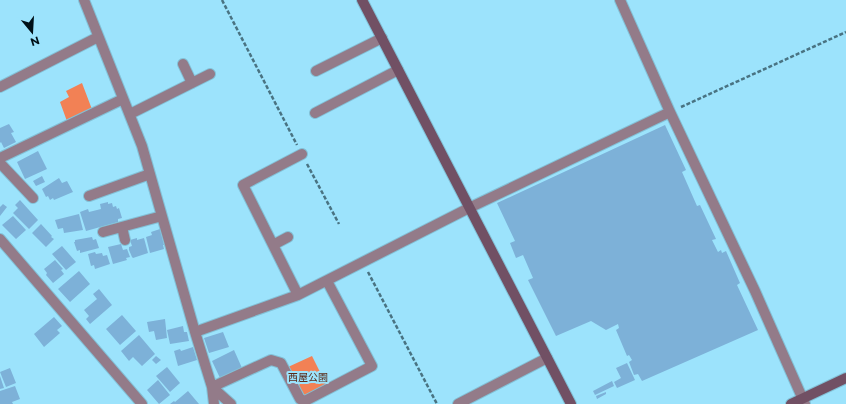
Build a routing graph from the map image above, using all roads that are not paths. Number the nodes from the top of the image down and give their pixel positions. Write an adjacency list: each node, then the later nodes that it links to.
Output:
1 (84, 0): 4 (street)
2 (362, 0): 5 (street)
3 (620, 0): 13 (street)
4 (98, 37): 11 (street); 12 (street)
5 (382, 38): 7 (street); 8 (street)
6 (183, 64): 10 (street)
7 (398, 70): 14 (street); 22 (street)
8 (316, 71)
9 (210, 74): 10 (street)
10 (192, 83): 15 (street)
11 (0, 86)
12 (123, 99): 15 (street); 17 (street)
13 (670, 112): 22 (street); 36 (street)
14 (315, 113)
15 (130, 114): 19 (street)
16 (302, 154): 29 (street)
17 (0, 158)
18 (0, 163): 21 (street)
19 (150, 174): 20 (street); 23 (street)
20 (89, 196)
21 (33, 198)
22 (469, 208): 30 (street); 33 (street)
23 (162, 216): 24 (street); 32 (street)
24 (122, 227): 25 (street); 28 (street)
25 (103, 232)
26 (288, 237): 29 (street)
27 (0, 239): 37 (street)
28 (125, 240)
29 (273, 245): 31 (street)
30 (328, 281): 31 (street); 35 (street)
31 (298, 295): 32 (street)
32 (195, 332): 35 (street)
33 (547, 358): 40 (street); 41 (street)
34 (846, 378): 36 (street)
35 (212, 387): 38 (street); 39 (street)
36 (804, 401): 42 (street)
37 (142, 404)
38 (214, 404)
39 (231, 404)
40 (458, 404)
41 (571, 404)
42 (791, 404)

